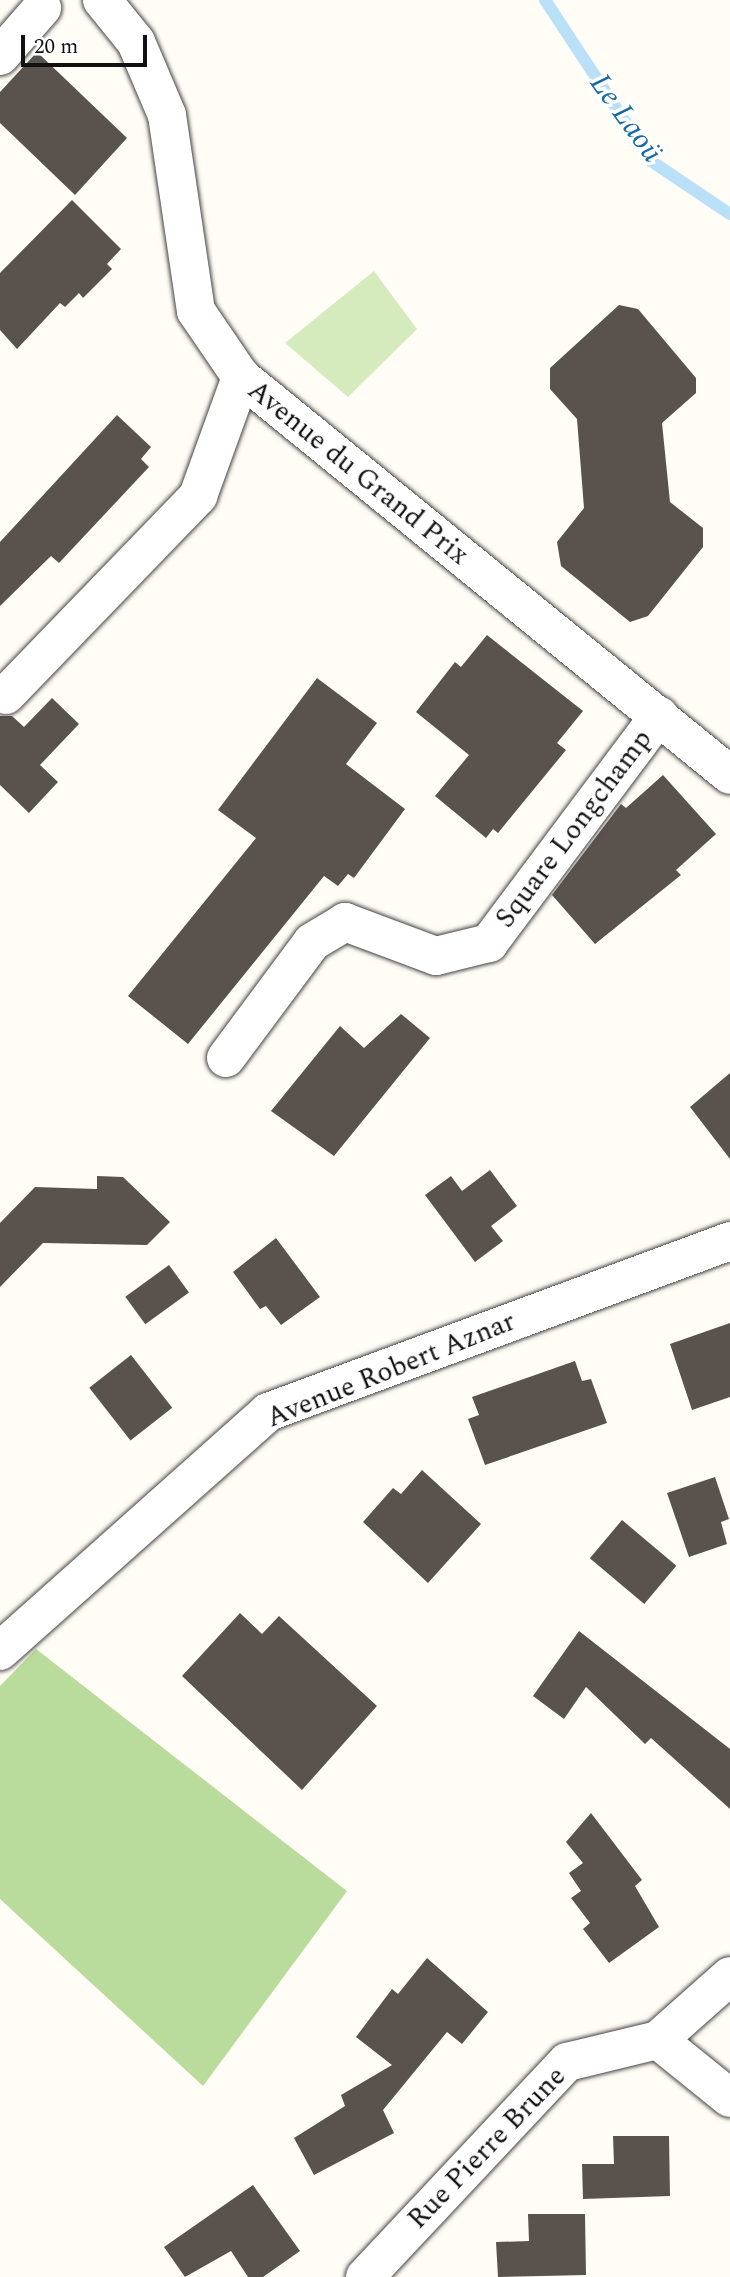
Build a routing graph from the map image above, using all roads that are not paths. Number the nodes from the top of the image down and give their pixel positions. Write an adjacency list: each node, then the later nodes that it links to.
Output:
1 (87, 0): 3 (street)
2 (102, 0): 5 (street, Avenue du Grand Prix)
3 (38, 4): 4 (street)
4 (0, 56)
5 (241, 377): 6 (street); 7 (street, Avenue du Grand Prix)
6 (6, 695)
7 (659, 716): 8 (street, Avenue du Grand Prix); 9 (street, Square Longchamp)
8 (730, 775)
9 (226, 1058)
10 (730, 1241): 11 (street, Avenue Robert Aznar)
11 (0, 1651)
12 (730, 1976): 13 (street)
13 (658, 2040): 14 (street); 15 (street, Rue Pierre Brune)
14 (730, 2098)
15 (365, 2277)

